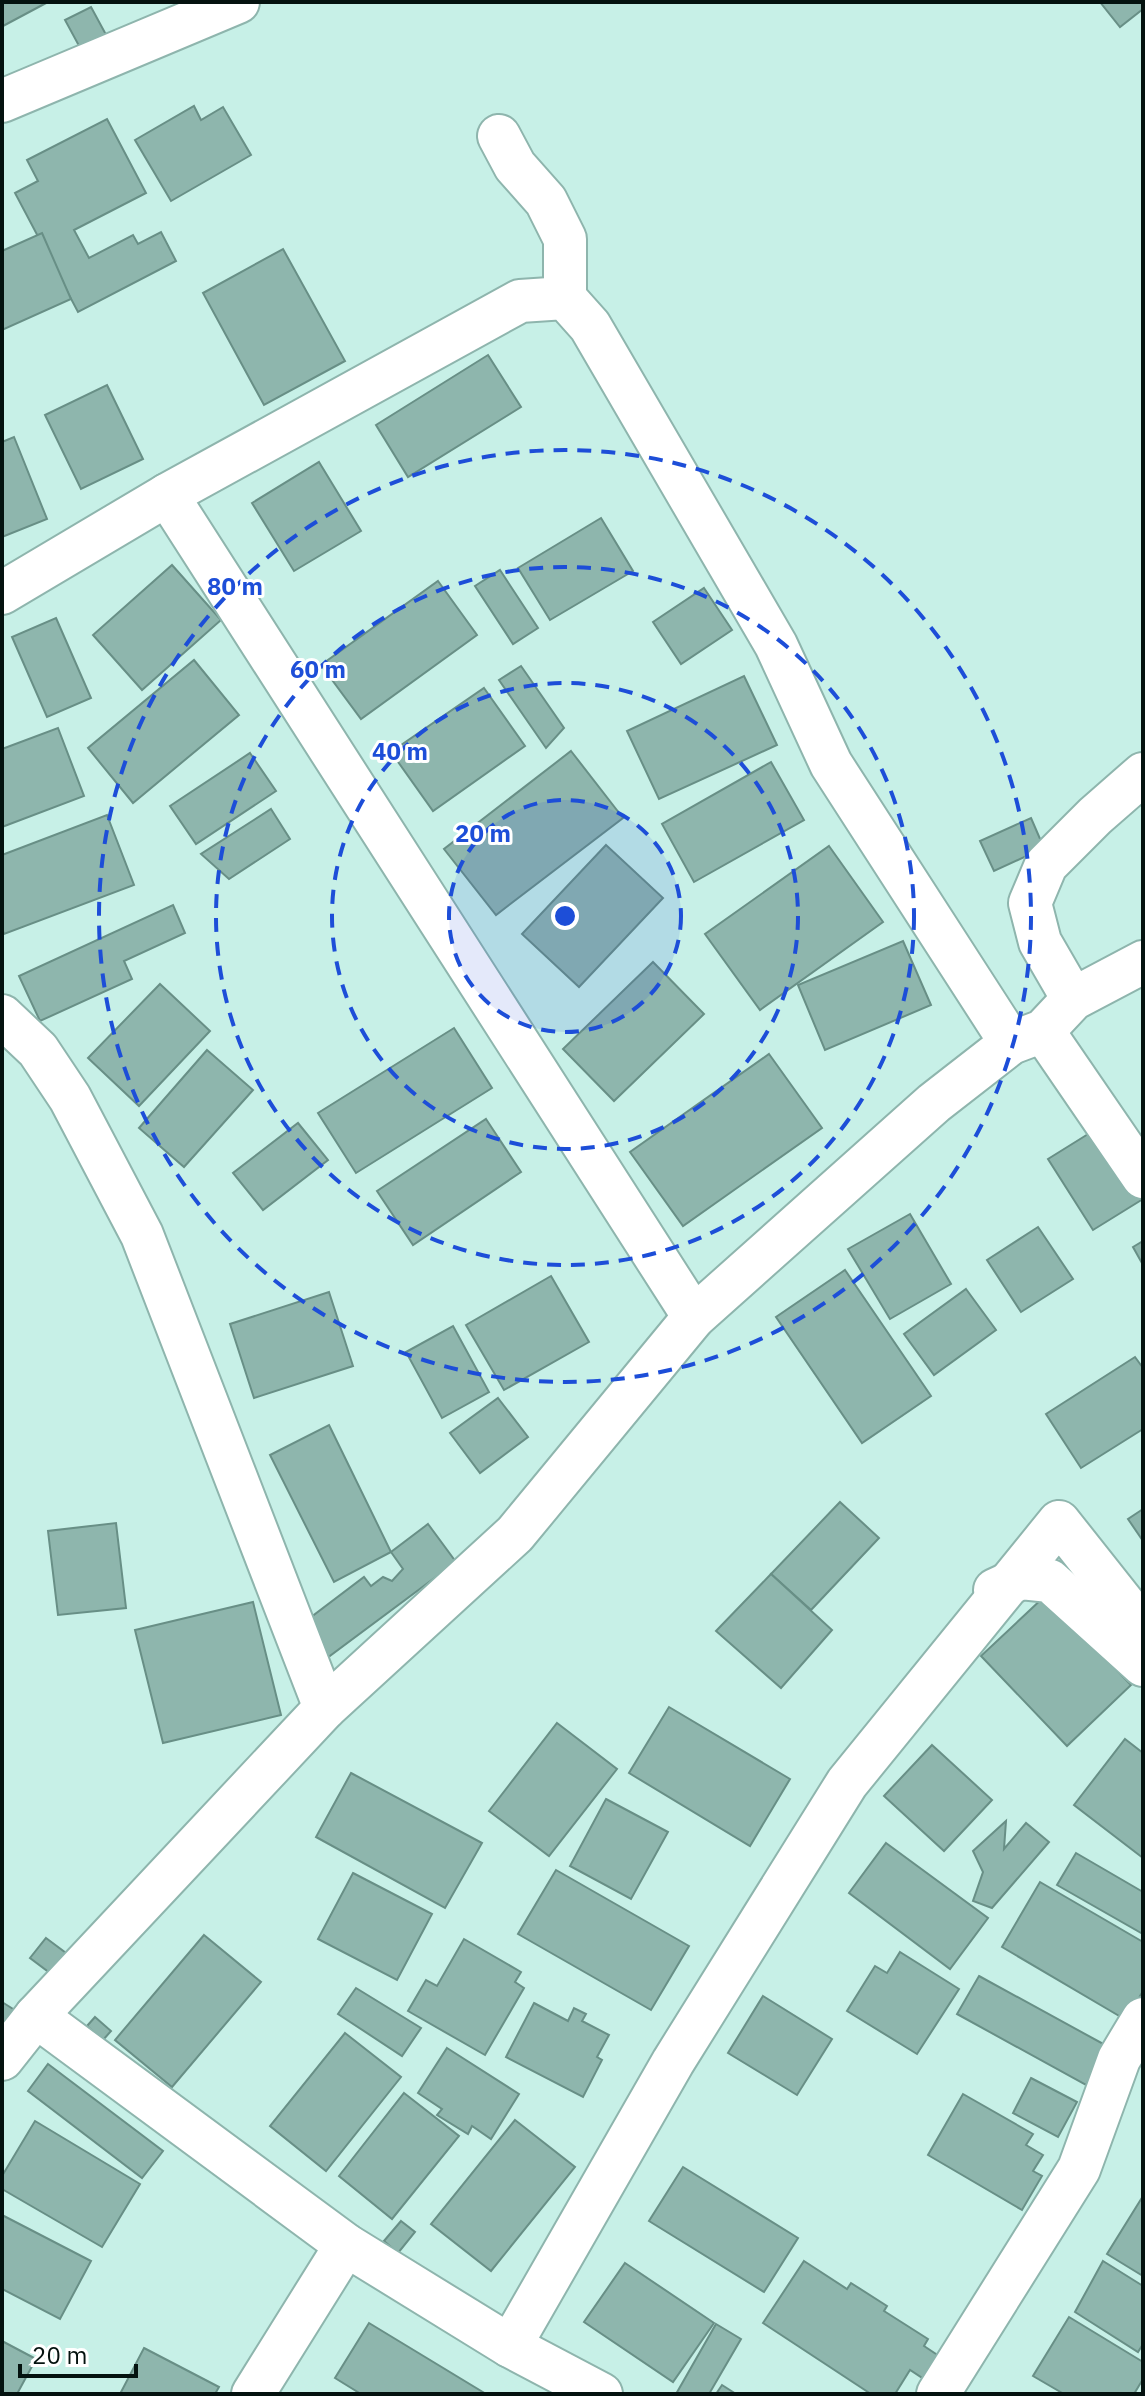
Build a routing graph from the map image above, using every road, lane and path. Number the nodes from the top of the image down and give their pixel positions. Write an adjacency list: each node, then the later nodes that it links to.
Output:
1 (238, 2): 2 (street)
2 (2, 101)
3 (499, 136): 4 (street)
4 (565, 298): 5 (street); 11 (street)
5 (167, 495): 6 (street); 13 (street)
6 (2, 593)
7 (1143, 774): 9 (street)
8 (1143, 962): 9 (street)
9 (1073, 999): 11 (street)
10 (2, 1016): 16 (street)
11 (1027, 1037): 12 (street); 13 (street)
12 (1143, 1177)
13 (694, 1317): 16 (street)
14 (1143, 1628): 21 (street)
15 (1143, 1665): 21 (street)
16 (325, 1708): 17 (street)
17 (36, 2016): 19 (street); 20 (street)
18 (1143, 2019): 24 (street)
19 (2, 2059)
20 (346, 2245): 21 (street); 22 (street)
21 (510, 2346): 23 (street)
22 (253, 2394)
23 (601, 2394)
24 (938, 2394)

